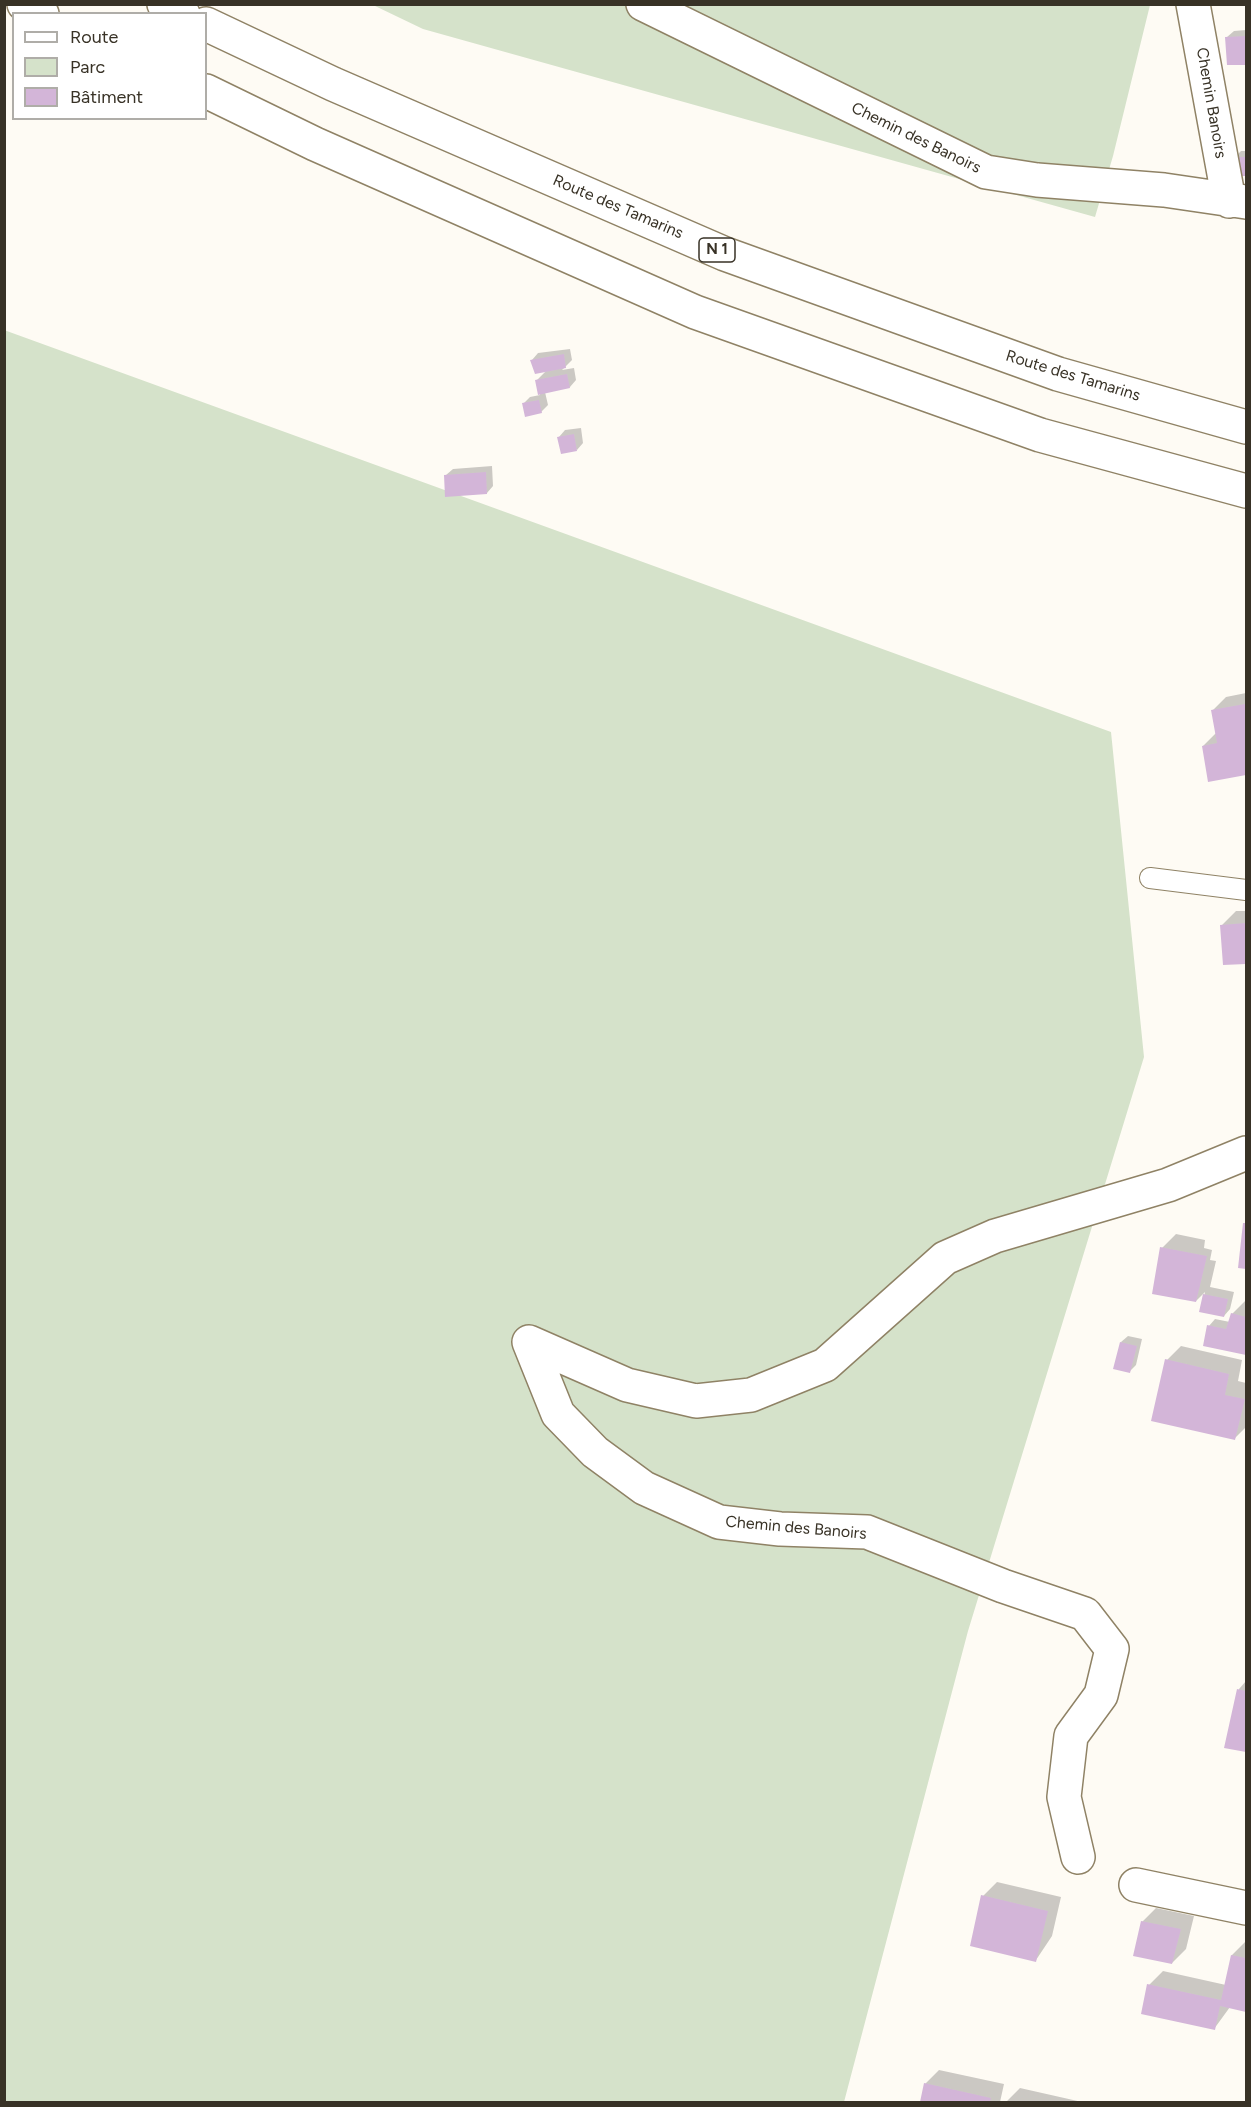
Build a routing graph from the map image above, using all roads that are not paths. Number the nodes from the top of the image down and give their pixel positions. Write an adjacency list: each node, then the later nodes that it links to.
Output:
1 (24, 4): 5 (main road)
2 (164, 4): 6 (main road)
3 (643, 4): 9 (main road, Chemin des Banoirs)
4 (1192, 4): 9 (main road, Chemin Banoirs)
5 (38, 12)
6 (179, 12)
7 (207, 24): 10 (main road, Route des Tamarins / N 1)
8 (207, 91): 11 (main road)
9 (1238, 202)
10 (1246, 427)
11 (1246, 491)
12 (1150, 878): 13 (lane)
13 (1246, 890)
14 (1246, 1153): 15 (main road, Chemin des Banoirs)
15 (1078, 1857)
16 (1136, 1885): 17 (main road)
17 (1246, 1908)

